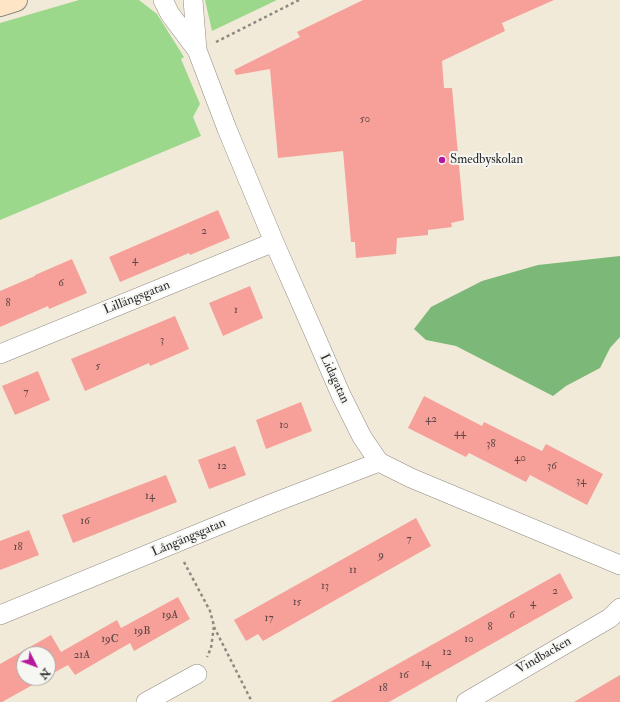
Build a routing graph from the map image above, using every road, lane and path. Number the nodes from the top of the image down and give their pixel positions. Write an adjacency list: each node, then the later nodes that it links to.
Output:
1 (16, 0): 5 (street)
2 (164, 0): 6 (street, Lidagatan)
3 (193, 0): 6 (street, Lidagatan)
4 (299, 0): 6 (path)
5 (0, 5)
6 (205, 47): 7 (street, Lidagatan)
7 (274, 242): 8 (street, Lillängsgatan); 9 (street, Lidagatan)
8 (0, 354)
9 (379, 462): 10 (street, Långängsgatan); 11 (street, Lidagatan)
10 (175, 544): 13 (street, Långängsgatan); 14 (path)
11 (620, 565)
12 (620, 608): 18 (street, Vindbacken)
13 (0, 615)
14 (214, 626): 15 (path); 17 (path)
15 (197, 674): 16 (street)
16 (146, 702)
17 (252, 702)
18 (466, 702)

